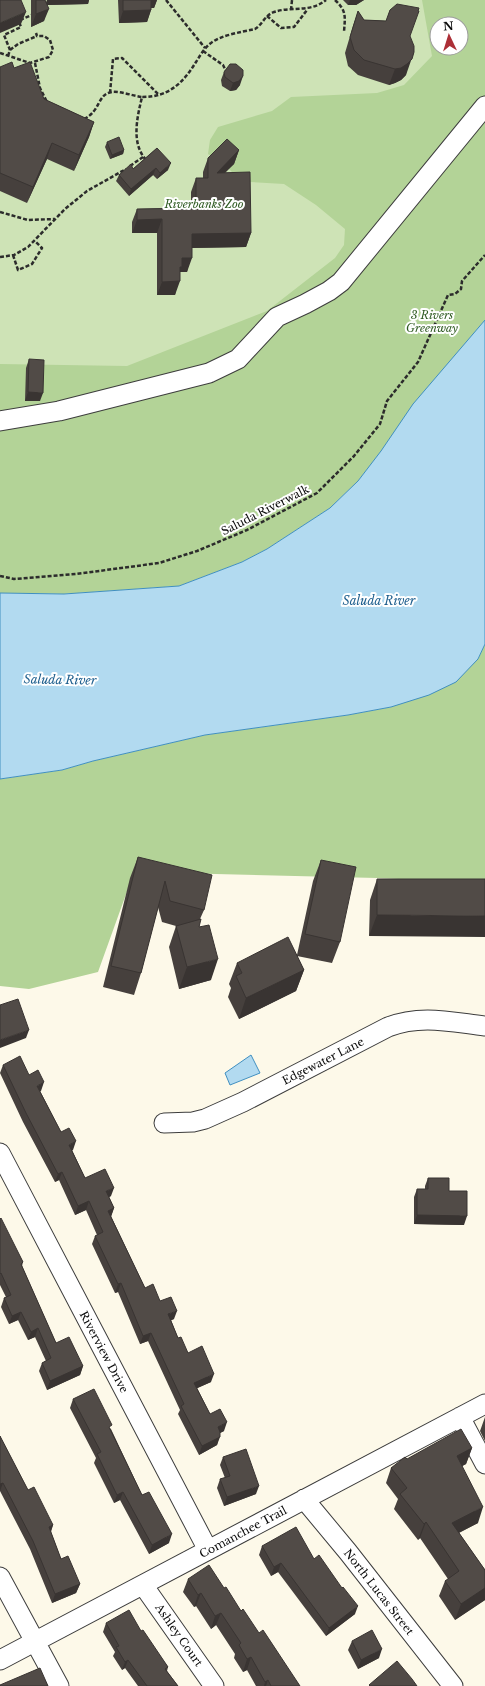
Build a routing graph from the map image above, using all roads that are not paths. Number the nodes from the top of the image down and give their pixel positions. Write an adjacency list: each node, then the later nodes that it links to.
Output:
1 (485, 106): 2 (street)
2 (0, 421)
3 (485, 1026): 4 (street, Edgewater Lane)
4 (164, 1123)
5 (0, 1153): 10 (street, Riverview Drive)
6 (485, 1404): 7 (street, Comanchee Trail)
7 (460, 1417): 8 (street); 9 (street, Comanchee Trail)
8 (485, 1464)
9 (304, 1499): 10 (street, Comanchee Trail); 17 (street, North Lucas Street)
10 (208, 1550): 12 (street, Comanchee Trail)
11 (0, 1577): 13 (street)
12 (143, 1585): 13 (street, Comanchee Trail); 16 (street, Ashley Court)
13 (34, 1642): 14 (street, Comanchee Trail); 15 (street)
14 (0, 1660)
15 (59, 1686)
16 (214, 1686)
17 (454, 1686)

